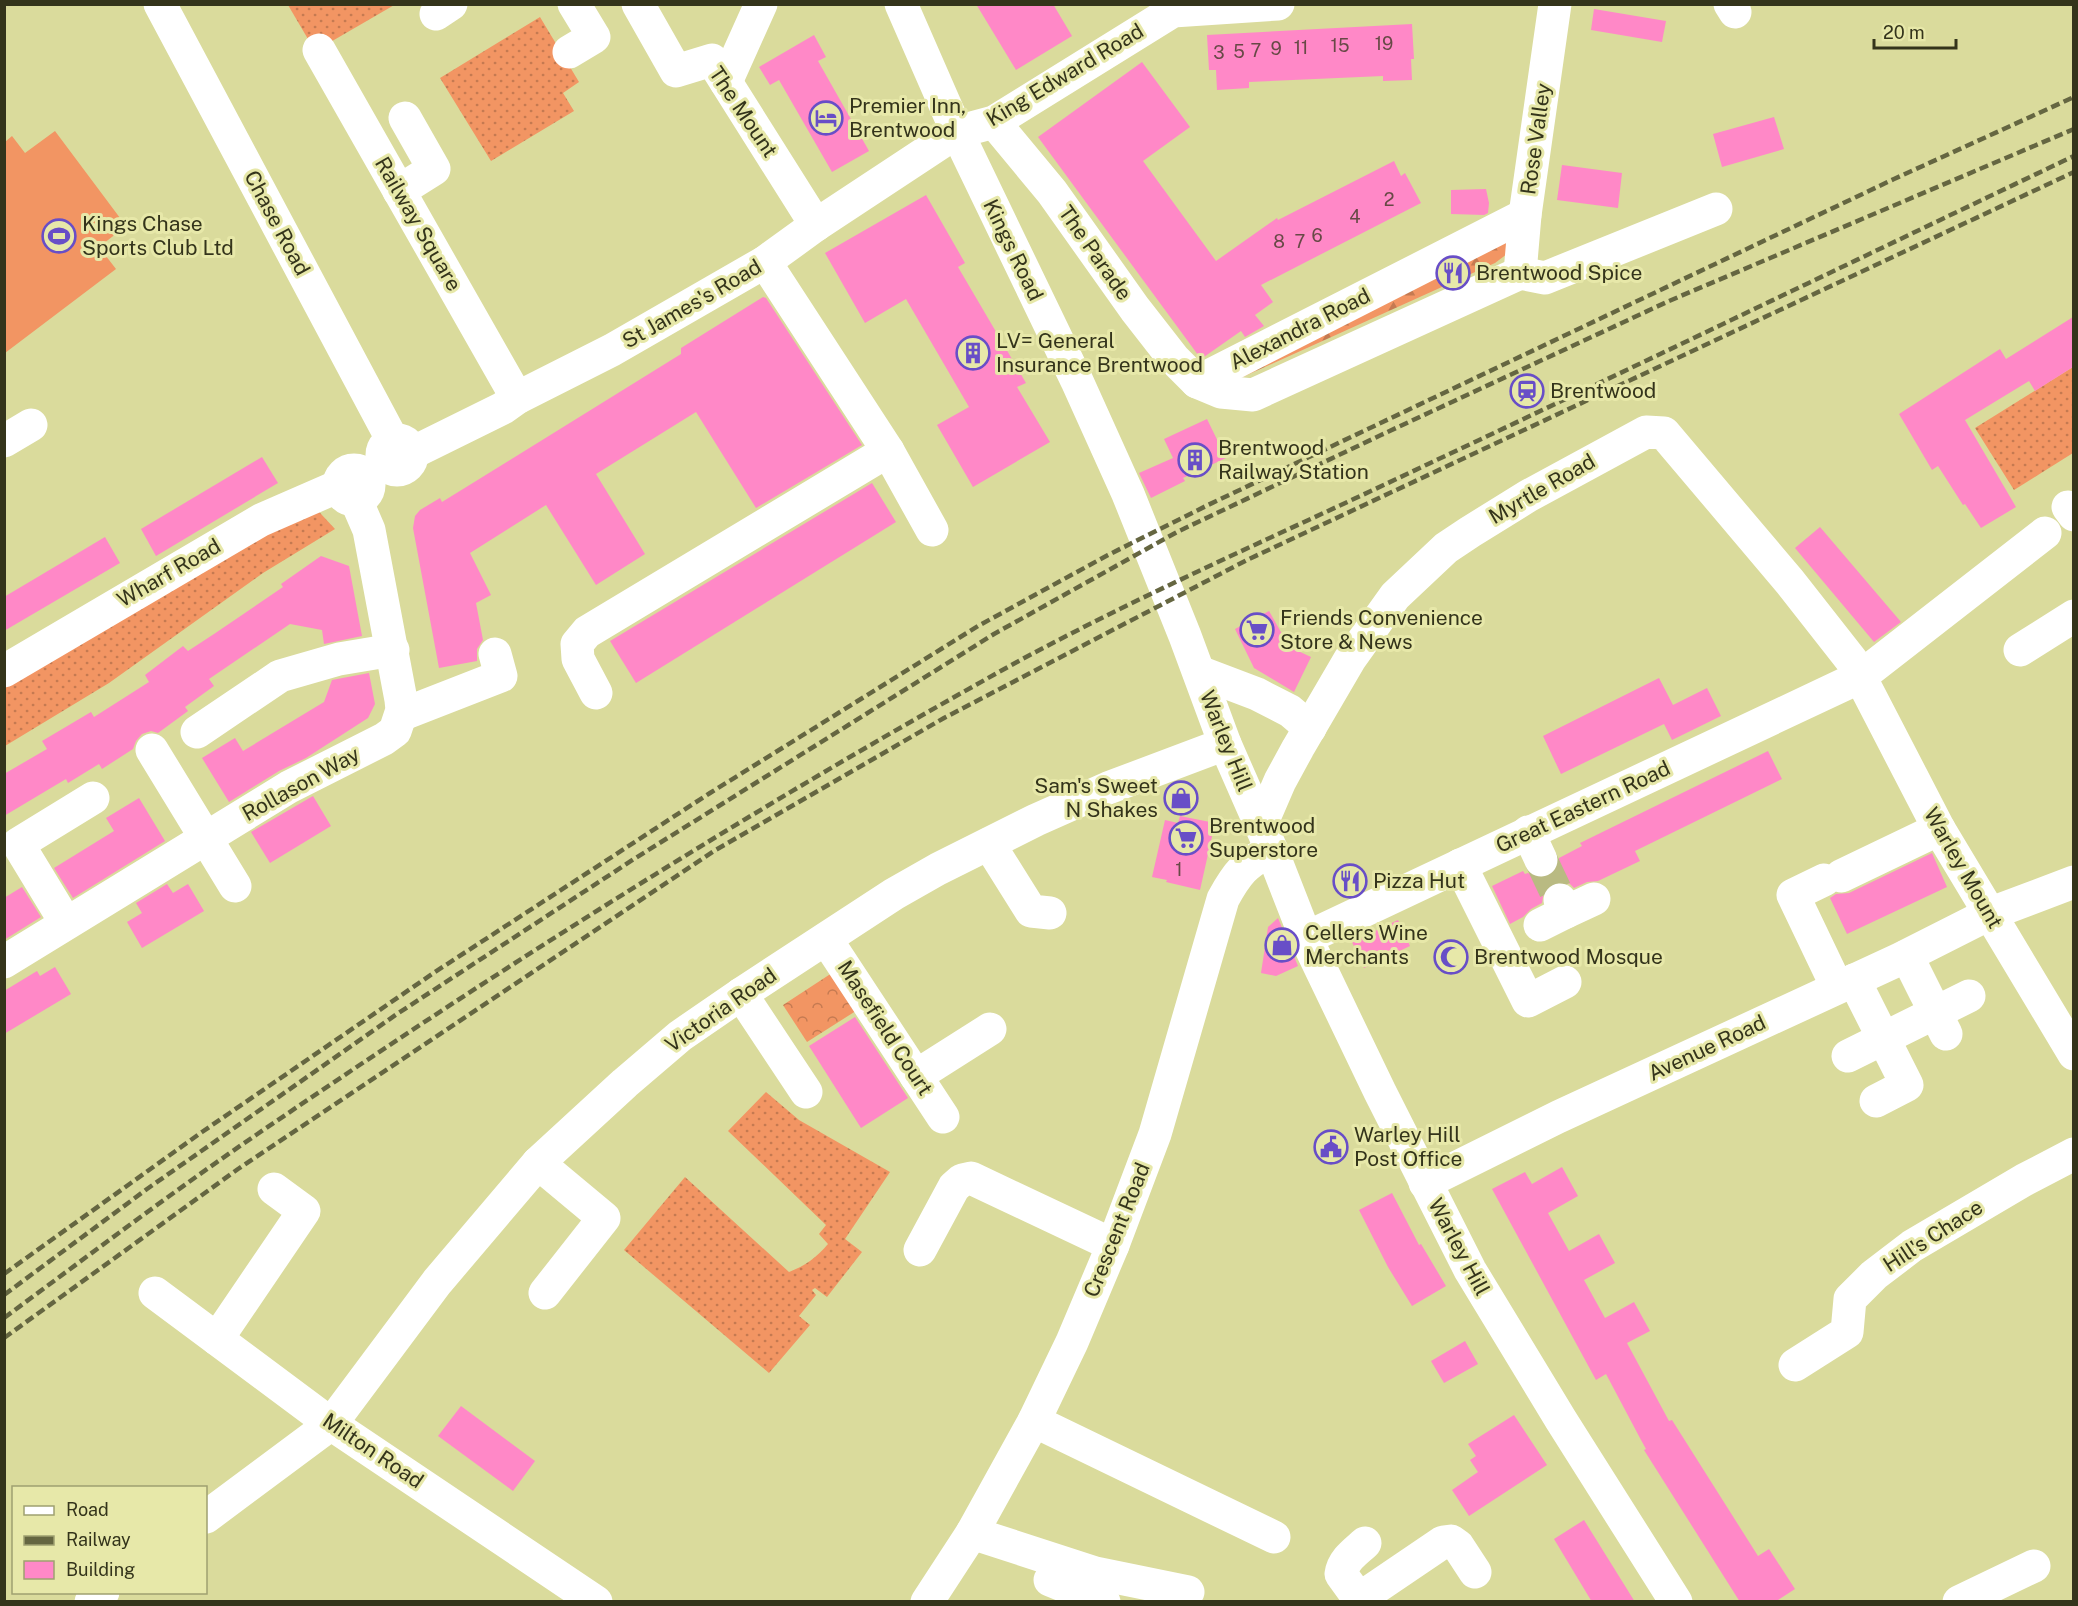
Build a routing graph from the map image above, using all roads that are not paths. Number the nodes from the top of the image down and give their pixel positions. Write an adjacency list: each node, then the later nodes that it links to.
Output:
1 (160, 4): 23 (street, Chase Road)
2 (574, 4): 9 (street)
3 (638, 4): 10 (street, The Mount)
4 (761, 4): 10 (street)
5 (901, 4): 13 (street, Kings Road)
6 (1278, 4): 12 (street, King Edward Road)
7 (1555, 4): 16 (street, Rose Valley)
8 (319, 50): 14 (street, Railway Square)
9 (569, 52)
10 (726, 82): 17 (street, The Mount)
11 (405, 118): 14 (street)
12 (994, 122): 13 (street, King Edward Road); 20 (street, The Parade)
13 (957, 132): 17 (street, St James's Road); 24 (street, Kings Road)
14 (399, 191): 21 (street, Railway Square)
15 (1716, 209): 19 (street)
16 (1525, 215): 19 (street, Rose Valley); 20 (street, Alexandra Road)
17 (816, 225): 18 (street, St James's Road)
18 (765, 262): 21 (street, St James's Road); 22 (street)
19 (1520, 273): 20 (street, Alexandra Road)
20 (1197, 382)
21 (517, 398): 23 (street, St James's Road)
22 (888, 451): 25 (street); 34 (street)
23 (376, 470): 29 (street); 31 (street, Wharf Road)
24 (1128, 494): 32 (street, Warley Hill)
25 (932, 530)
26 (2045, 534): 33 (street, Great Eastern Road)
27 (2073, 616): 28 (street)
28 (2020, 650)
29 (393, 651): 35 (street); 37 (street)
30 (495, 654): 35 (street)
31 (4, 671)
32 (1199, 672): 36 (street, Warley Hill); 38 (street, Warley Hill)
33 (1860, 677): 36 (street, Myrtle Road); 41 (street, Warley Mount); 46 (street, Great Eastern Road)
34 (597, 693)
35 (401, 715): 43 (street, Rollason Way)
36 (1310, 729): 42 (street, Myrtle Road)
37 (197, 732)
38 (1225, 744): 42 (street, Warley Hill); 44 (street, Victoria Road)
39 (152, 750): 43 (street)
40 (93, 798): 45 (street)
41 (1938, 829): 50 (street, Warley Mount); 57 (street)
42 (1266, 838): 52 (street, Warley Hill); 73 (street, Crescent Road)
43 (205, 839): 48 (street); 51 (street, Rollason Way)
44 (989, 844): 49 (street); 53 (street, Victoria Road)
45 (11, 848): 51 (street)
46 (1460, 865): 52 (street, Great Eastern Road); 56 (street)
47 (2073, 882): 50 (street, Avenue Road)
48 (235, 886)
49 (1050, 913)
50 (1989, 914): 54 (street, Avenue Road); 63 (street, Warley Mount)
51 (66, 923): 55 (street, Rollason Way)
52 (1306, 938): 71 (street, Warley Hill)
53 (826, 939): 58 (street, Victoria Road); 65 (street, Masefield Court)
54 (1907, 956): 57 (street, Avenue Road); 60 (street)
55 (4, 962)
56 (1565, 982)
57 (1846, 984): 62 (street); 71 (street, Avenue Road)
58 (741, 994): 66 (street); 70 (street, Victoria Road)
59 (1969, 996): 60 (street)
60 (1940, 1023): 62 (street)
61 (990, 1029): 65 (street)
62 (1883, 1039): 64 (street); 67 (street)
63 (2073, 1054)
64 (1848, 1056)
65 (916, 1076): 68 (street, Masefield Court)
66 (806, 1092)
67 (1876, 1101)
68 (943, 1118)
69 (2073, 1154): 78 (street, Hill's Chace)
70 (538, 1163): 76 (street); 80 (street, Victoria Road)
71 (1425, 1183): 92 (street, Warley Hill)
72 (274, 1189): 77 (street)
73 (1113, 1245): 74 (street); 79 (street, Crescent Road)
74 (920, 1250)
75 (155, 1293): 77 (street, Milton Road)
76 (545, 1293)
77 (217, 1339): 80 (street, Milton Road)
78 (1795, 1365)
79 (1034, 1421): 82 (street); 83 (street, Crescent Road)
80 (331, 1424): 81 (street, Victoria Road); 89 (street, Milton Road)
81 (207, 1516)
82 (1274, 1537)
83 (966, 1542): 87 (street); 90 (street, Crescent Road); 91 (street)
84 (1365, 1543): 88 (street)
85 (2034, 1566): 93 (street)
86 (1475, 1572): 88 (street)
87 (1188, 1592)
88 (1360, 1600)
89 (596, 1602)
90 (927, 1602)
91 (1104, 1602)
92 (1676, 1602)
93 (1959, 1602)

